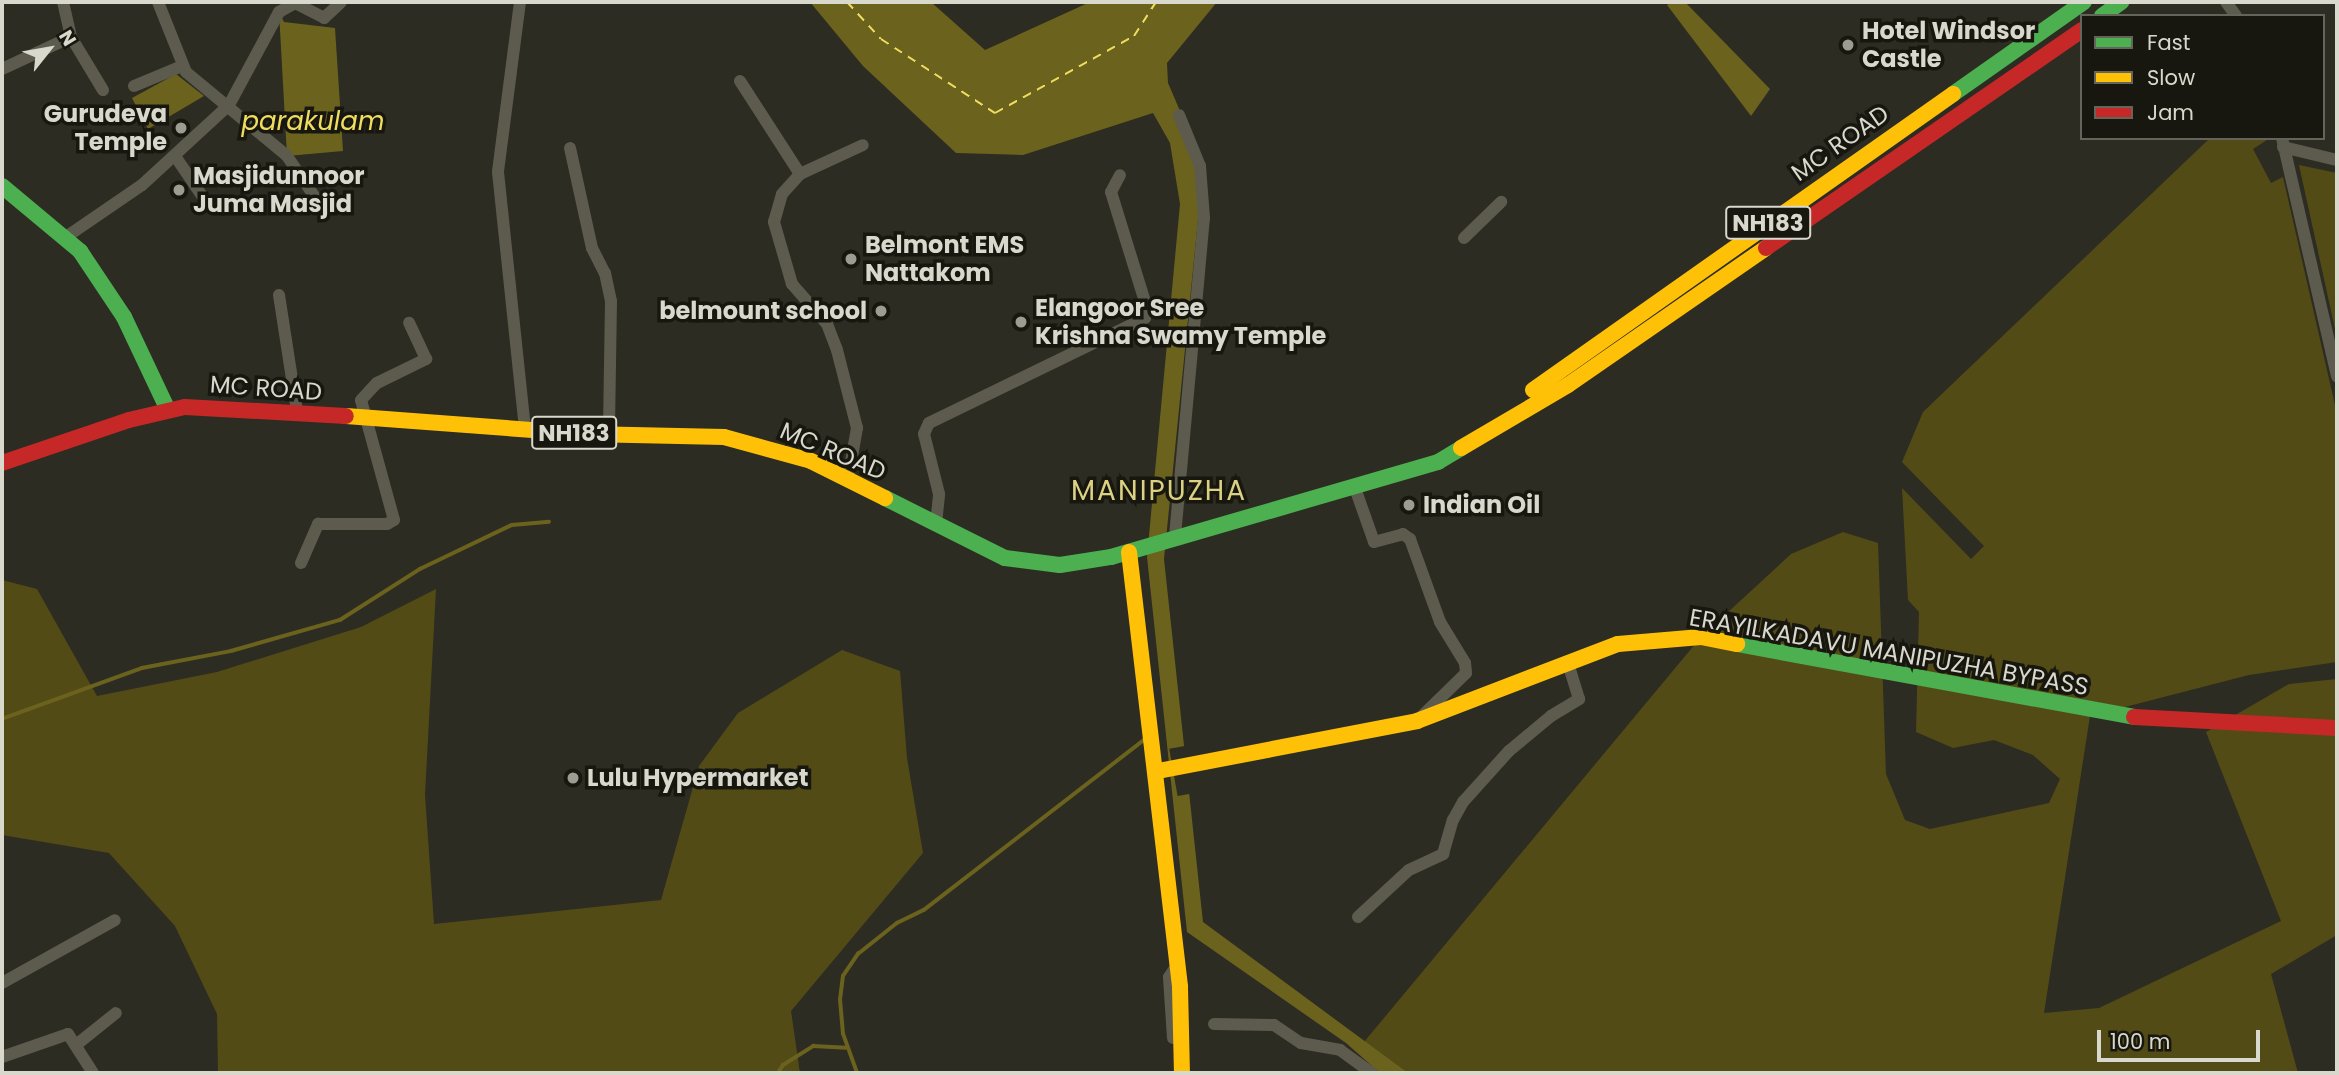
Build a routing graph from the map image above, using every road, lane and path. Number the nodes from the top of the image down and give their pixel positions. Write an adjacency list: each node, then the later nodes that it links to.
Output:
1 (63, 2): 10 (street)
2 (158, 2): 11 (street)
3 (341, 2): 7 (street)
4 (520, 2): 39 (street)
5 (2084, 2): 17 (main road, MC ROAD / NH183)
6 (2121, 2): 8 (main road)
7 (287, 4): 16 (street)
8 (2105, 14)
9 (2080, 31): 19 (main road, MC ROAD / NH183)
10 (71, 37): 12 (street); 15 (street)
11 (182, 66): 14 (street); 16 (street)
12 (2, 69)
13 (740, 81): 25 (street)
14 (134, 86)
15 (103, 90)
16 (229, 105): 23 (street); 30 (street)
17 (1922, 113): 19 (main road); 41 (main road, MC ROAD / NH183)
18 (1179, 114): 46 (street)
19 (1937, 131): 41 (main road, MC ROAD / NH183)
20 (2283, 143): 24 (street); 35 (street)
21 (863, 145): 25 (street)
22 (569, 148): 40 (street)
23 (175, 156): 29 (street); 31 (street)
24 (2337, 160)
25 (800, 174): 43 (street)
26 (1120, 174): 45 (street)
27 (2, 186): 31 (main road)
28 (1501, 202): 32 (street)
29 (207, 203)
30 (319, 203)
31 (66, 237): 36 (main road)
32 (1464, 238)
33 (279, 295): 37 (street)
34 (409, 323): 38 (street)
35 (2337, 377)
36 (168, 410): 37 (main road, MC ROAD / NH183); 42 (main road, MC ROAD / NH183)
37 (297, 411): 38 (main road, MC ROAD / NH183)
38 (367, 419): 39 (main road, MC ROAD / NH183); 48 (street)
39 (525, 429): 40 (main road, MC ROAD / NH183)
40 (609, 435): 43 (main road, MC ROAD / NH183)
41 (1457, 451): 44 (main road, MC ROAD / NH183)
42 (2, 463)
43 (848, 479): 45 (main road, MC ROAD / NH183)
44 (1355, 488): 46 (main road, MC ROAD / NH183); 50 (street)
45 (936, 524): 47 (main road, MC ROAD / NH183)
46 (1168, 538): 47 (main road, MC ROAD / NH183)
47 (1129, 552): 52 (main road)
48 (301, 564)
49 (1568, 663): 50 (main road, ERAYILKADAVU MANIPUZHA BYPASS); 51 (main road, ERAYILKADAVU MANIPUZHA BYPASS); 53 (street)
50 (1417, 721): 52 (main road, ERAYILKADAVU MANIPUZHA BYPASS)
51 (2337, 728)
52 (1158, 771): 55 (main road)
53 (1359, 917)
54 (115, 920): 56 (street)
55 (1177, 965): 62 (street); 63 (main road)
56 (2, 983)
57 (117, 1013): 59 (street)
58 (1214, 1024): 64 (street)
59 (76, 1045): 60 (street); 61 (street)
60 (2, 1057)
61 (93, 1073)
62 (1175, 1073)
63 (1182, 1073)
64 (1372, 1073)

